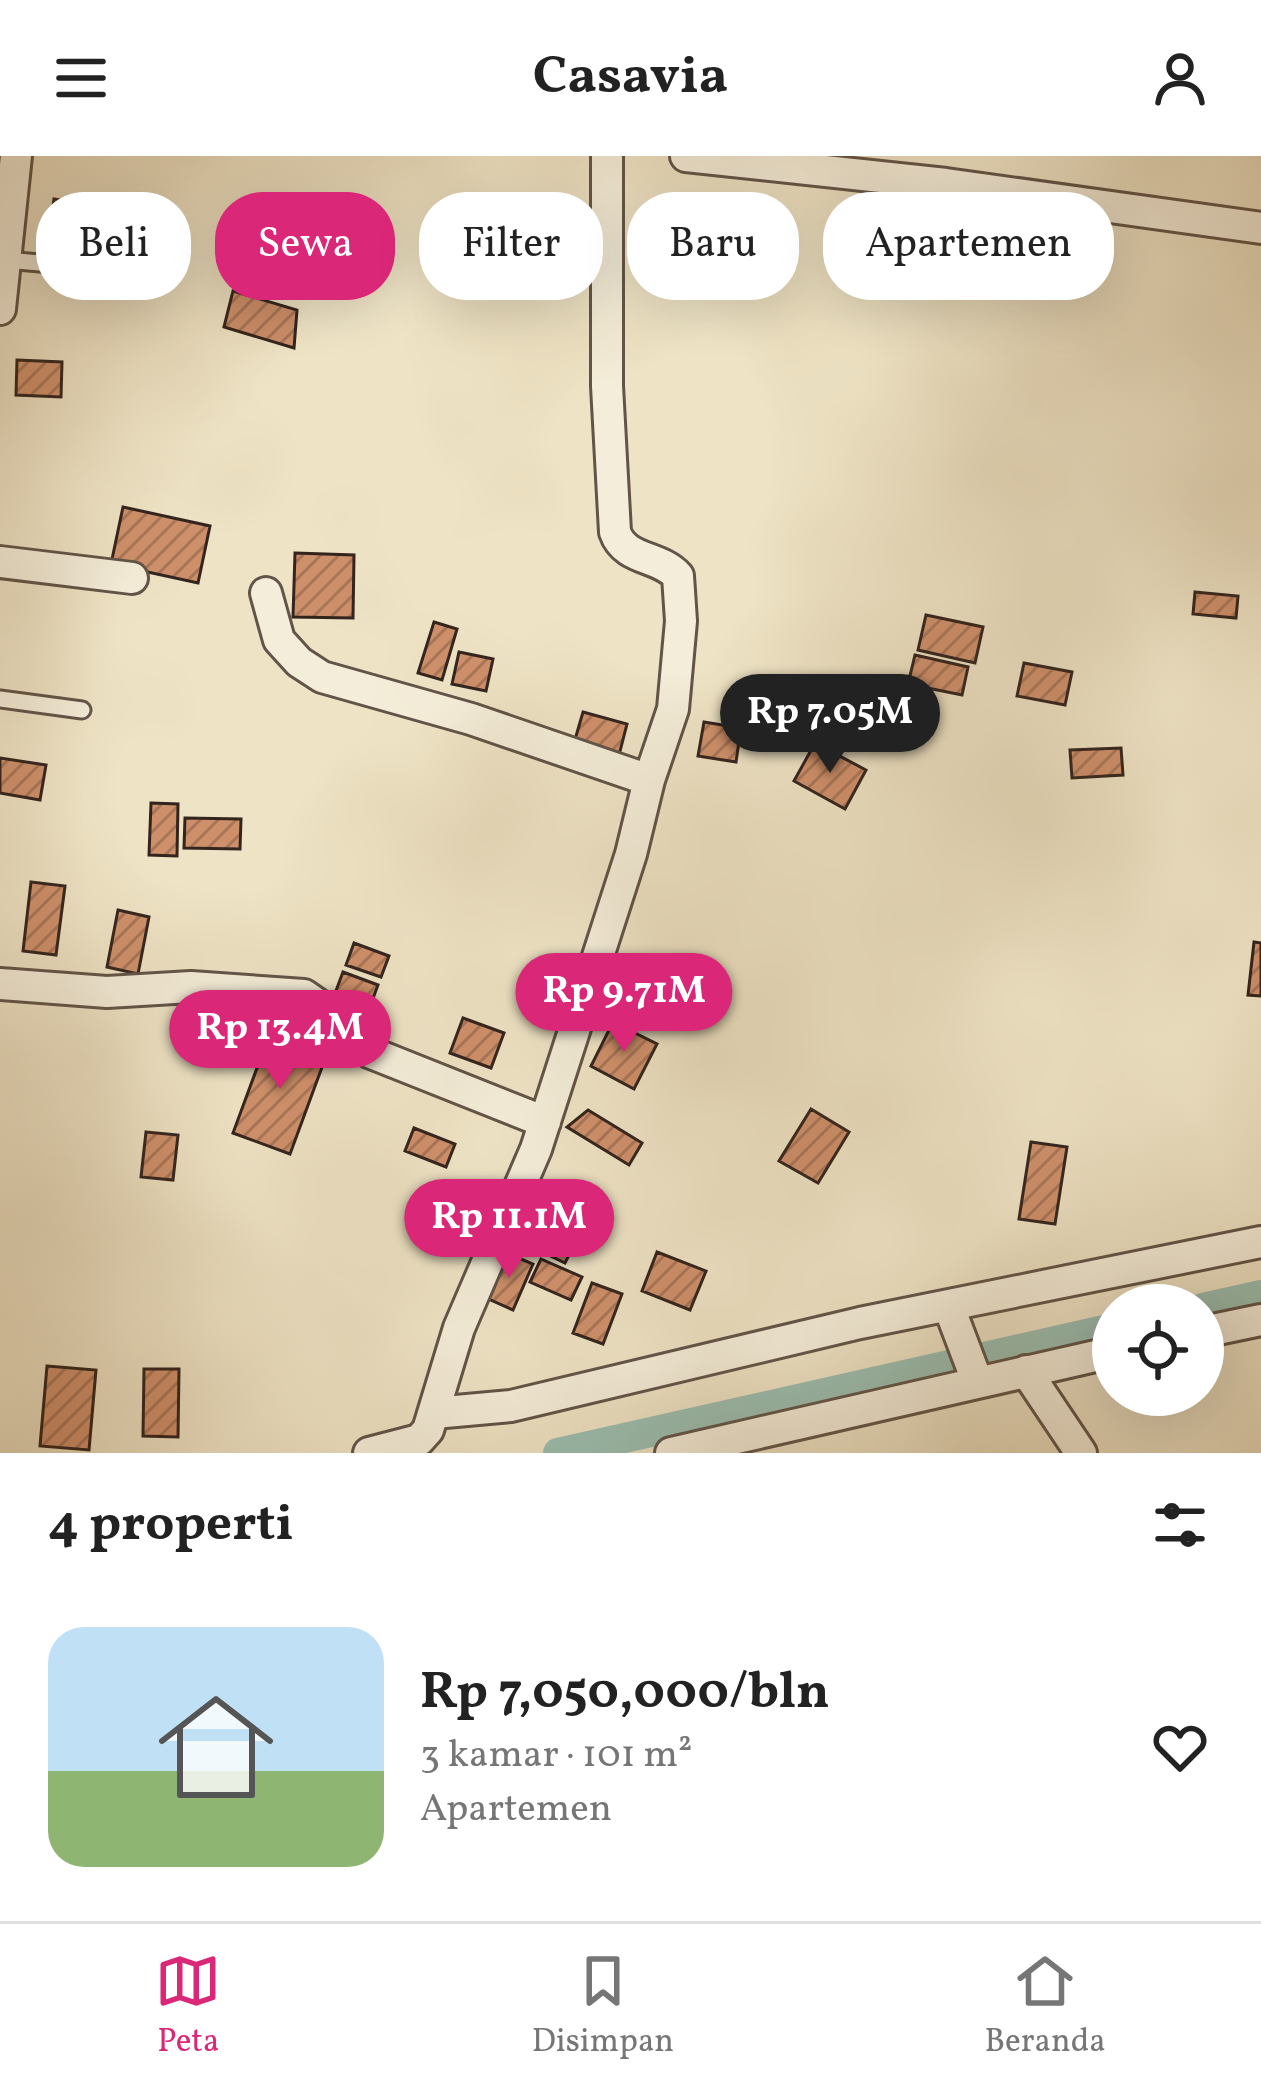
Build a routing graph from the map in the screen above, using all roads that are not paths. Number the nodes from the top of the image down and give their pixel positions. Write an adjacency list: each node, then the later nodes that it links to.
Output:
1 (16, 156): 6 (street)
2 (607, 156): 14 (street)
3 (686, 156): 4 (street)
4 (950, 170): 5 (street)
5 (1261, 228)
6 (6, 260): 7 (lane); 8 (street)
7 (36, 263)
8 (0, 309)
9 (0, 562): 10 (street)
10 (132, 578)
11 (266, 593): 14 (street)
12 (0, 699): 13 (lane)
13 (82, 710)
14 (649, 780): 16 (street)
15 (0, 984): 16 (street)
16 (544, 1122): 24 (street)
17 (1261, 1242): 18 (street)
18 (950, 1307): 23 (street); 24 (street)
19 (1261, 1320): 20 (street)
20 (1224, 1328)
21 (1092, 1357): 22 (street)
22 (1026, 1371): 23 (street); 27 (street)
23 (975, 1378): 26 (street)
24 (434, 1413): 25 (street)
25 (369, 1453)
26 (671, 1453)
27 (1081, 1453)

